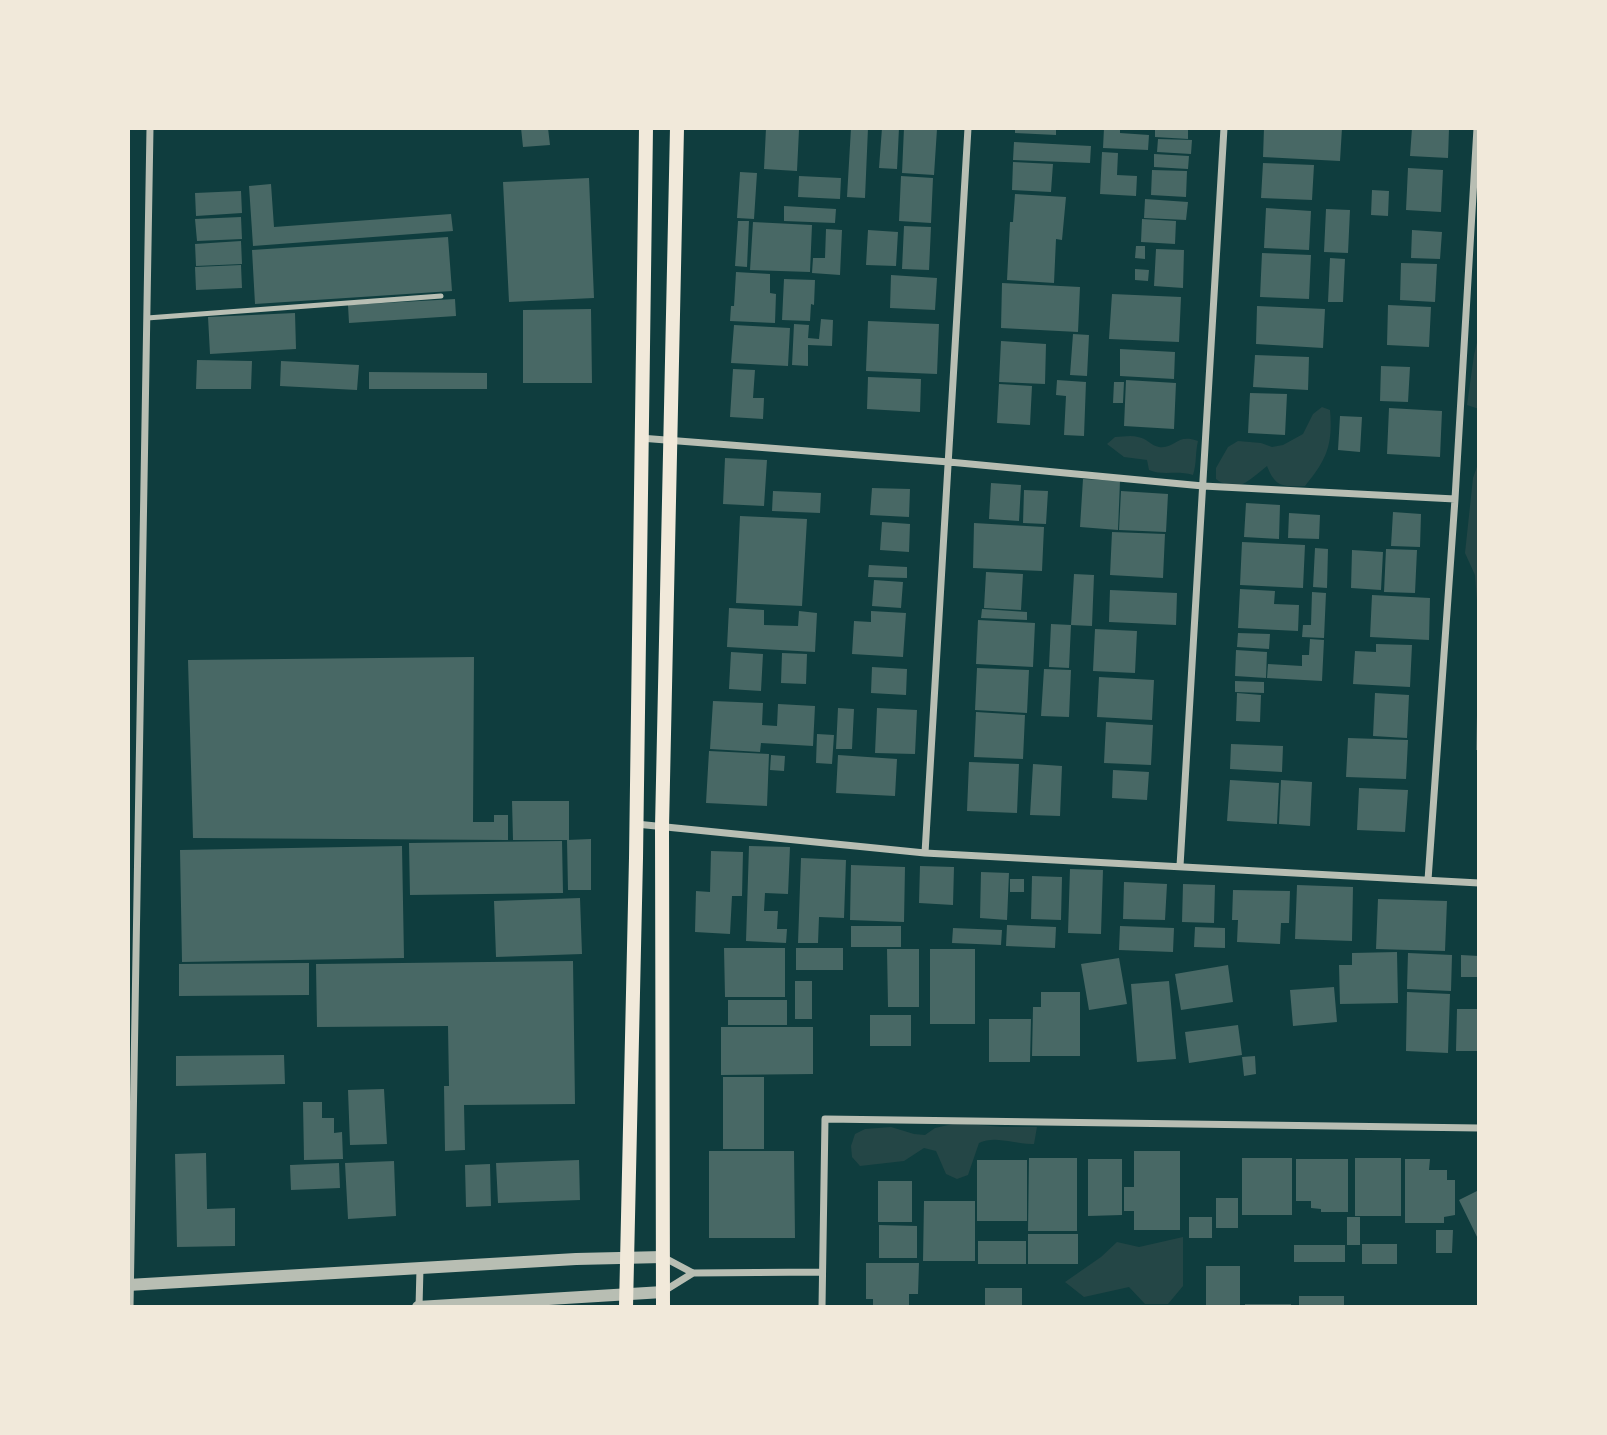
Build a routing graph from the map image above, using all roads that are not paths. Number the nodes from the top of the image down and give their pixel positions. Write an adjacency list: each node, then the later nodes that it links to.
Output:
1 (150, 128): 8 (street)
2 (646, 128): 9 (main road)
3 (677, 128): 10 (main road)
4 (968, 128): 11 (street)
5 (1224, 128): 12 (street)
6 (1476, 128): 13 (street)
7 (441, 296): 8 (lane)
8 (147, 318): 26 (street)
9 (640, 438): 10 (street); 14 (main road)
10 (669, 440): 11 (street); 15 (main road)
11 (948, 462): 12 (street); 16 (street)
12 (1203, 486): 13 (street); 17 (street)
13 (1455, 499): 18 (street)
14 (636, 824): 15 (street); 21 (main road)
15 (662, 827): 16 (street); 22 (main road)
16 (925, 853): 17 (street)
17 (1180, 866): 18 (street)
18 (1428, 880): 19 (street)
19 (1479, 883)
20 (1479, 1129): 24 (street)
21 (627, 1257): 22 (street); 23 (street); 28 (main road)
22 (663, 1257): 25 (street); 27 (main road)
23 (420, 1268): 26 (street); 30 (street)
24 (821, 1272): 25 (street); 32 (street)
25 (693, 1273): 27 (street)
26 (129, 1285): 29 (street)
27 (663, 1292): 28 (street); 31 (main road)
28 (627, 1301): 30 (street)
29 (130, 1307)
30 (419, 1307)
31 (663, 1307)
32 (822, 1307)

